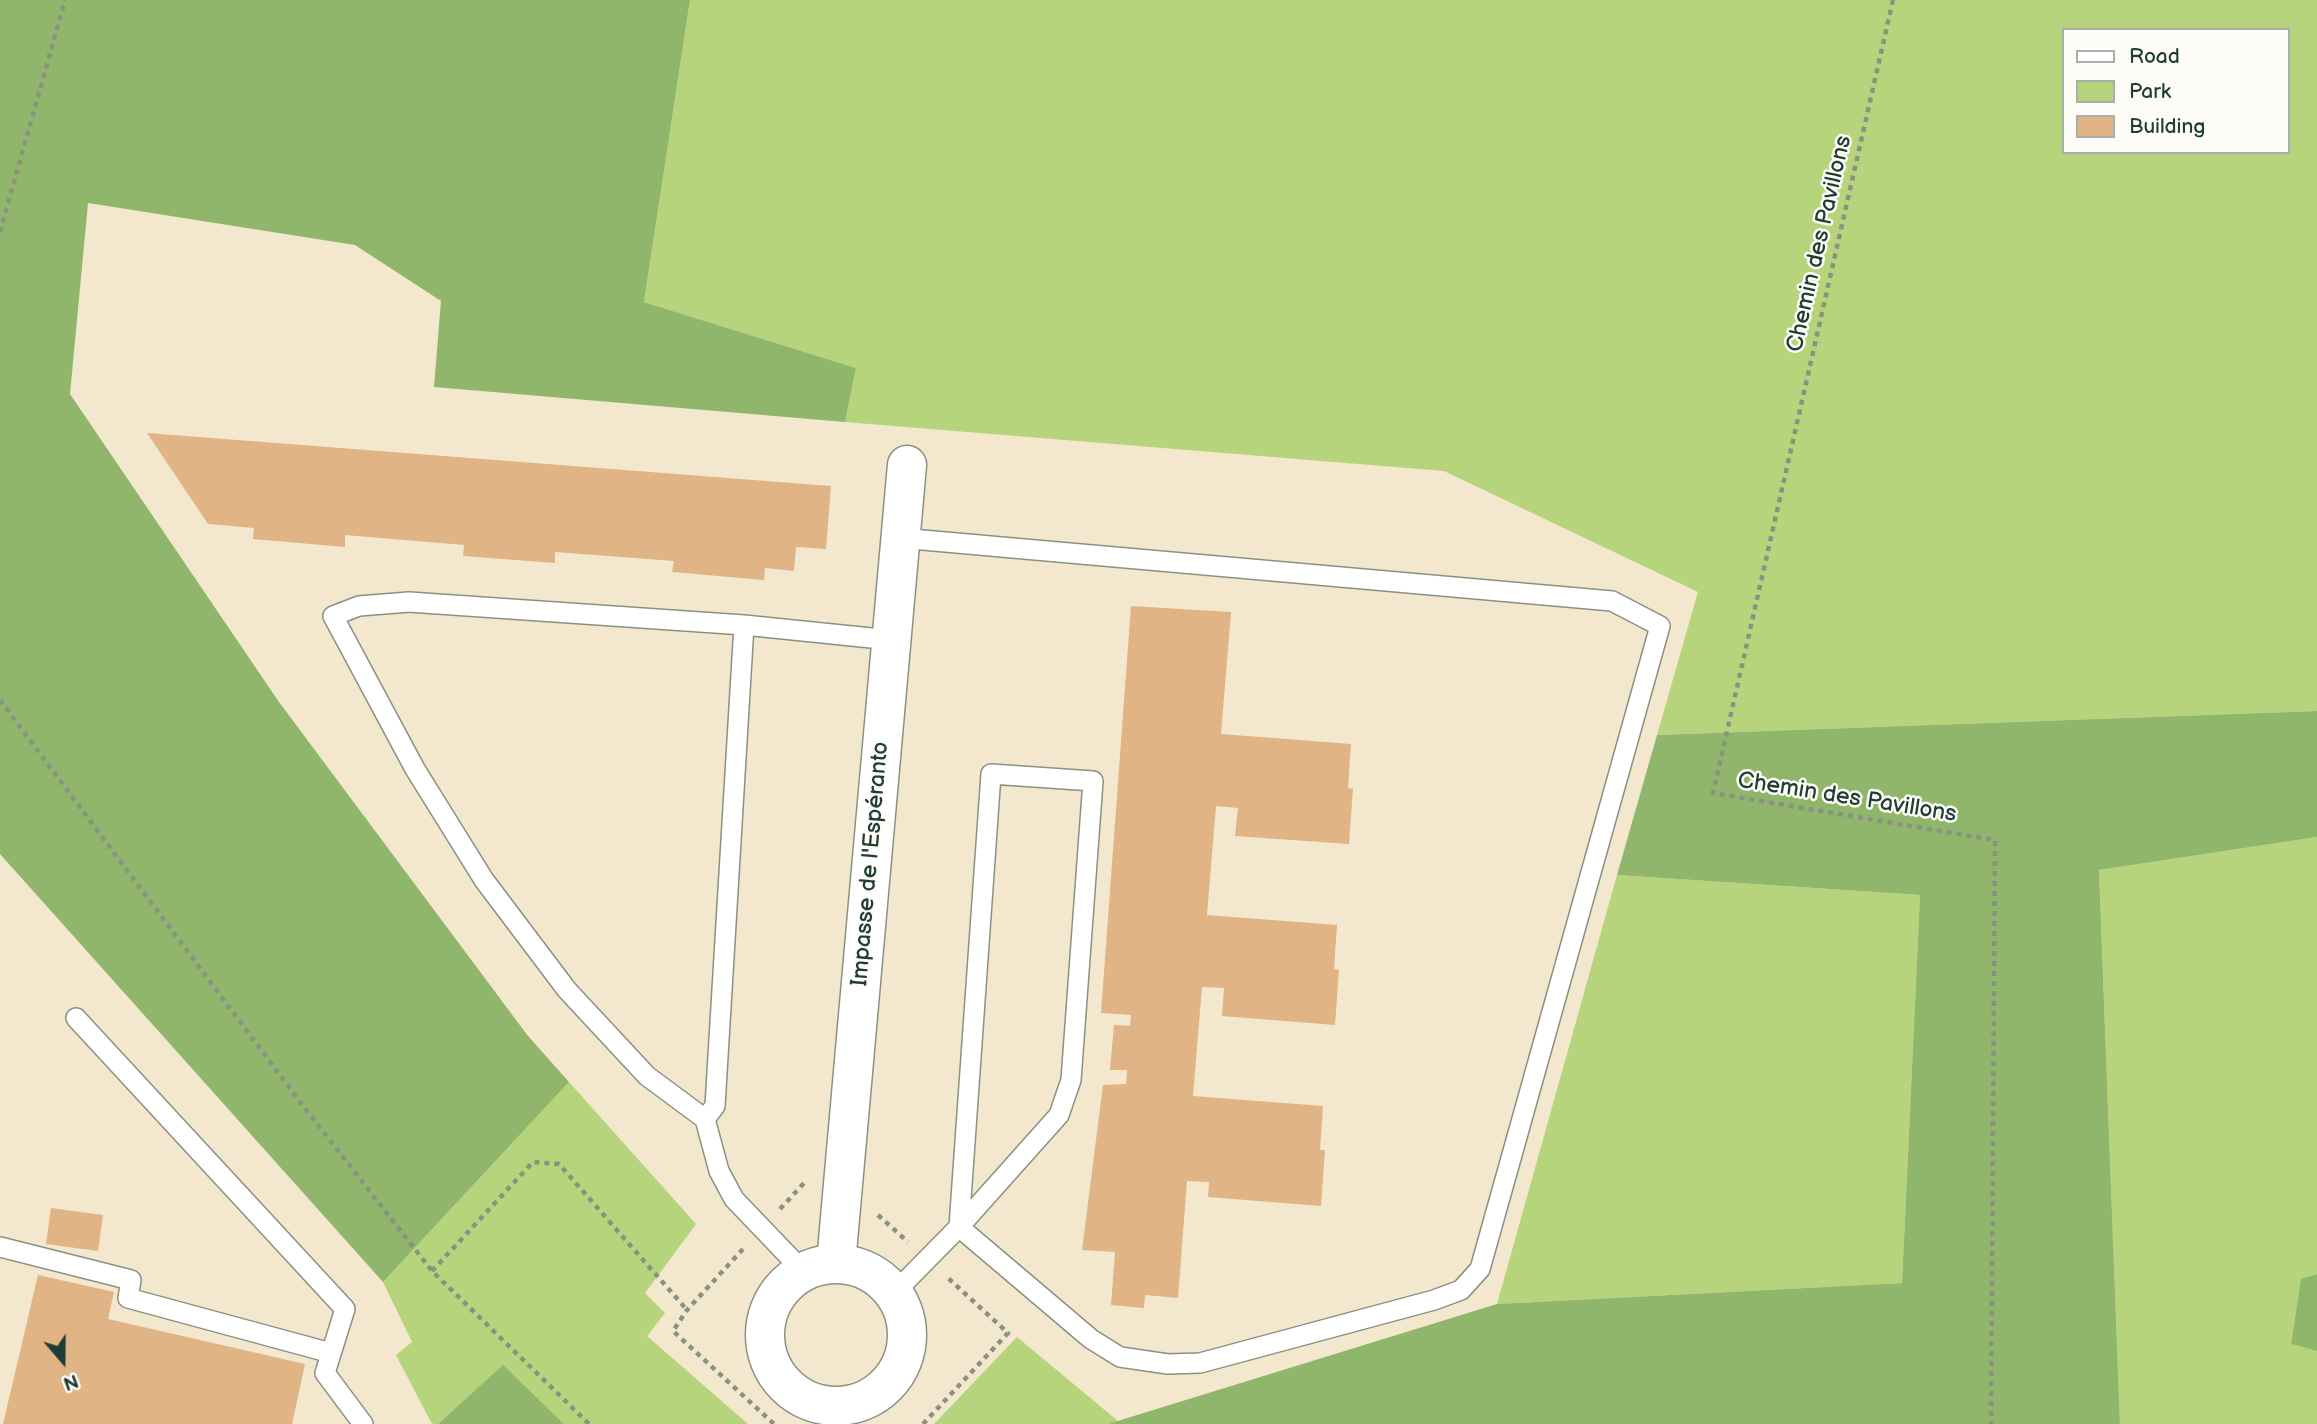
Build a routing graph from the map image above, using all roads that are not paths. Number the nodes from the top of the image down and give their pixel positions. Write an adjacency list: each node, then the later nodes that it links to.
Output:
1 (907, 465): 2 (street, Impasse de l'Espéranto)
2 (900, 538): 4 (street, Impasse de l'Espéranto); 7 (lane)
3 (744, 625): 4 (lane); 6 (lane); 6 (lane)
4 (891, 640): 9 (street, Impasse de l'Espéranto)
5 (76, 1018): 11 (lane)
6 (705, 1119): 9 (lane)
7 (959, 1227): 7 (lane); 10 (lane)
8 (0, 1247): 11 (lane)
9 (819, 1267): 10 (street); 12 (street)
10 (894, 1293): 12 (street)
11 (331, 1353): 13 (lane)
12 (834, 1415)
13 (363, 1424)

